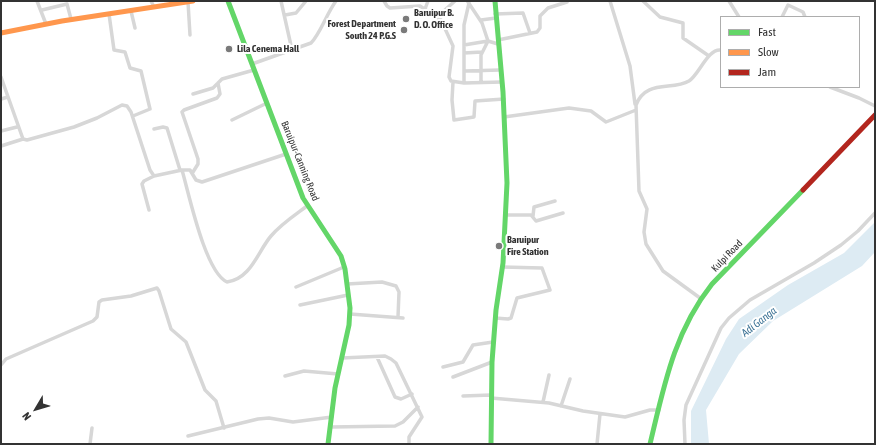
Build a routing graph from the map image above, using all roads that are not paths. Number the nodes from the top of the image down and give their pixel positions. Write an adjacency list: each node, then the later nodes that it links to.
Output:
1 (37, 1): 19 (street)
2 (150, 1): 17 (street)
3 (190, 1): 17 (main road); 34 (street)
4 (228, 1): 43 (main road, Baruipur-Canning Road)
5 (281, 1): 22 (street)
6 (306, 1): 22 (street)
7 (336, 1): 38 (street)
8 (384, 1): 18 (street)
9 (428, 1): 18 (street)
10 (455, 1): 27 (street)
11 (495, 1): 23 (main road)
12 (610, 1): 60 (street)
13 (643, 1): 42 (street)
14 (729, 1): 24 (street)
15 (468, 2): 29 (street); 37 (street)
16 (567, 2): 33 (street)
17 (154, 7): 20 (main road)
18 (425, 9): 27 (street)
19 (42, 10): 28 (street); 30 (street)
20 (131, 11): 21 (main road); 31 (street)
21 (109, 14): 28 (main road); 62 (street)
22 (285, 15): 38 (street)
23 (495, 16): 29 (street); 33 (street); 36 (main road)
24 (738, 16)
25 (782, 16): 26 (street)
26 (805, 16)
27 (437, 17): 48 (street)
28 (71, 19): 30 (main road)
29 (481, 20): 35 (street)
30 (46, 24): 32 (main road)
31 (135, 28)
32 (1, 33)
33 (530, 33): 36 (street)
34 (190, 35)
35 (488, 40): 36 (street); 37 (street); 40 (street)
36 (498, 42): 44 (main road)
37 (464, 45): 41 (street)
38 (292, 50): 43 (street)
39 (719, 50): 42 (street)
40 (482, 52): 41 (street); 46 (street)
41 (464, 53): 45 (street)
42 (709, 56): 60 (street)
43 (253, 67): 50 (street); 58 (main road, Baruipur-Canning Road)
44 (500, 70): 46 (street); 49 (main road)
45 (464, 71): 46 (street); 51 (street)
46 (480, 71): 52 (street)
47 (1, 77): 55 (street)
48 (453, 82): 51 (street); 57 (street)
49 (502, 82): 52 (street); 57 (main road)
50 (218, 83): 54 (street); 72 (street)
51 (464, 83): 52 (street)
52 (482, 83)
53 (832, 88): 59 (street)
54 (193, 94)
55 (8, 97): 56 (street); 65 (street)
56 (1, 99)
57 (504, 99): 63 (main road)
58 (267, 103): 64 (street); 70 (main road, Baruipur-Canning Road)
59 (875, 106)
60 (636, 108): 63 (street); 86 (street)
61 (875, 115): 86 (main road, Kulpi Road)
62 (133, 116): 68 (street); 73 (street)
63 (504, 117): 79 (main road)
64 (232, 120)
65 (17, 126): 67 (street); 68 (street)
66 (154, 129): 71 (street)
67 (1, 131)
68 (23, 139): 69 (street)
69 (1, 146)
70 (286, 154): 72 (street); 75 (main road, Baruipur-Canning Road)
71 (181, 170): 72 (street); 73 (street); 75 (street)
72 (193, 172)
73 (154, 176): 76 (street)
74 (555, 201): 80 (street)
75 (308, 206): 81 (main road, Baruipur-Canning Road)
76 (149, 210)
77 (563, 213): 80 (street)
78 (875, 213): 122 (street)
79 (506, 215): 80 (street); 82 (main road)
80 (533, 216)
81 (344, 267): 83 (main road, Baruipur-Canning Road); 84 (street)
82 (502, 267): 91 (main road); 91 (street)
83 (347, 284): 85 (main road, Baruipur-Canning Road); 89 (street)
84 (296, 287)
85 (348, 296): 87 (street); 88 (main road, Baruipur-Canning Road)
86 (700, 298): 109 (main road, Kulpi Road)
87 (300, 304)
88 (350, 314): 89 (street); 94 (main road, Baruipur-Canning Road)
89 (398, 317): 90 (street)
90 (403, 318)
91 (495, 318): 92 (main road)
92 (494, 342): 95 (main road); 97 (street)
93 (377, 357): 94 (street); 103 (street); 103 (street)
94 (342, 358): 98 (main road, Baruipur-Canning Road)
95 (492, 362): 101 (street); 105 (main road)
96 (1, 365): 114 (street)
97 (443, 367)
98 (338, 374): 100 (street); 111 (main road, Baruipur-Canning Road)
99 (549, 375): 106 (street)
100 (285, 376)
101 (453, 377)
102 (570, 379): 107 (street)
103 (412, 394): 108 (street)
104 (464, 396): 105 (street)
105 (491, 396): 106 (street); 119 (main road)
106 (543, 402): 107 (street)
107 (561, 406): 110 (street)
108 (418, 407): 112 (street); 118 (street)
109 (659, 410): 110 (street); 121 (main road, Kulpi Road)
110 (600, 414): 120 (street)
111 (332, 417): 112 (main road, Baruipur-Canning Road); 114 (street)
112 (331, 427): 117 (main road, Baruipur-Canning Road)
113 (92, 428): 116 (street)
114 (224, 428): 115 (street)
115 (188, 436)
116 (90, 444)
117 (328, 444)
118 (409, 444)
119 (491, 444)
120 (597, 444)
121 (650, 444)
122 (685, 444)

